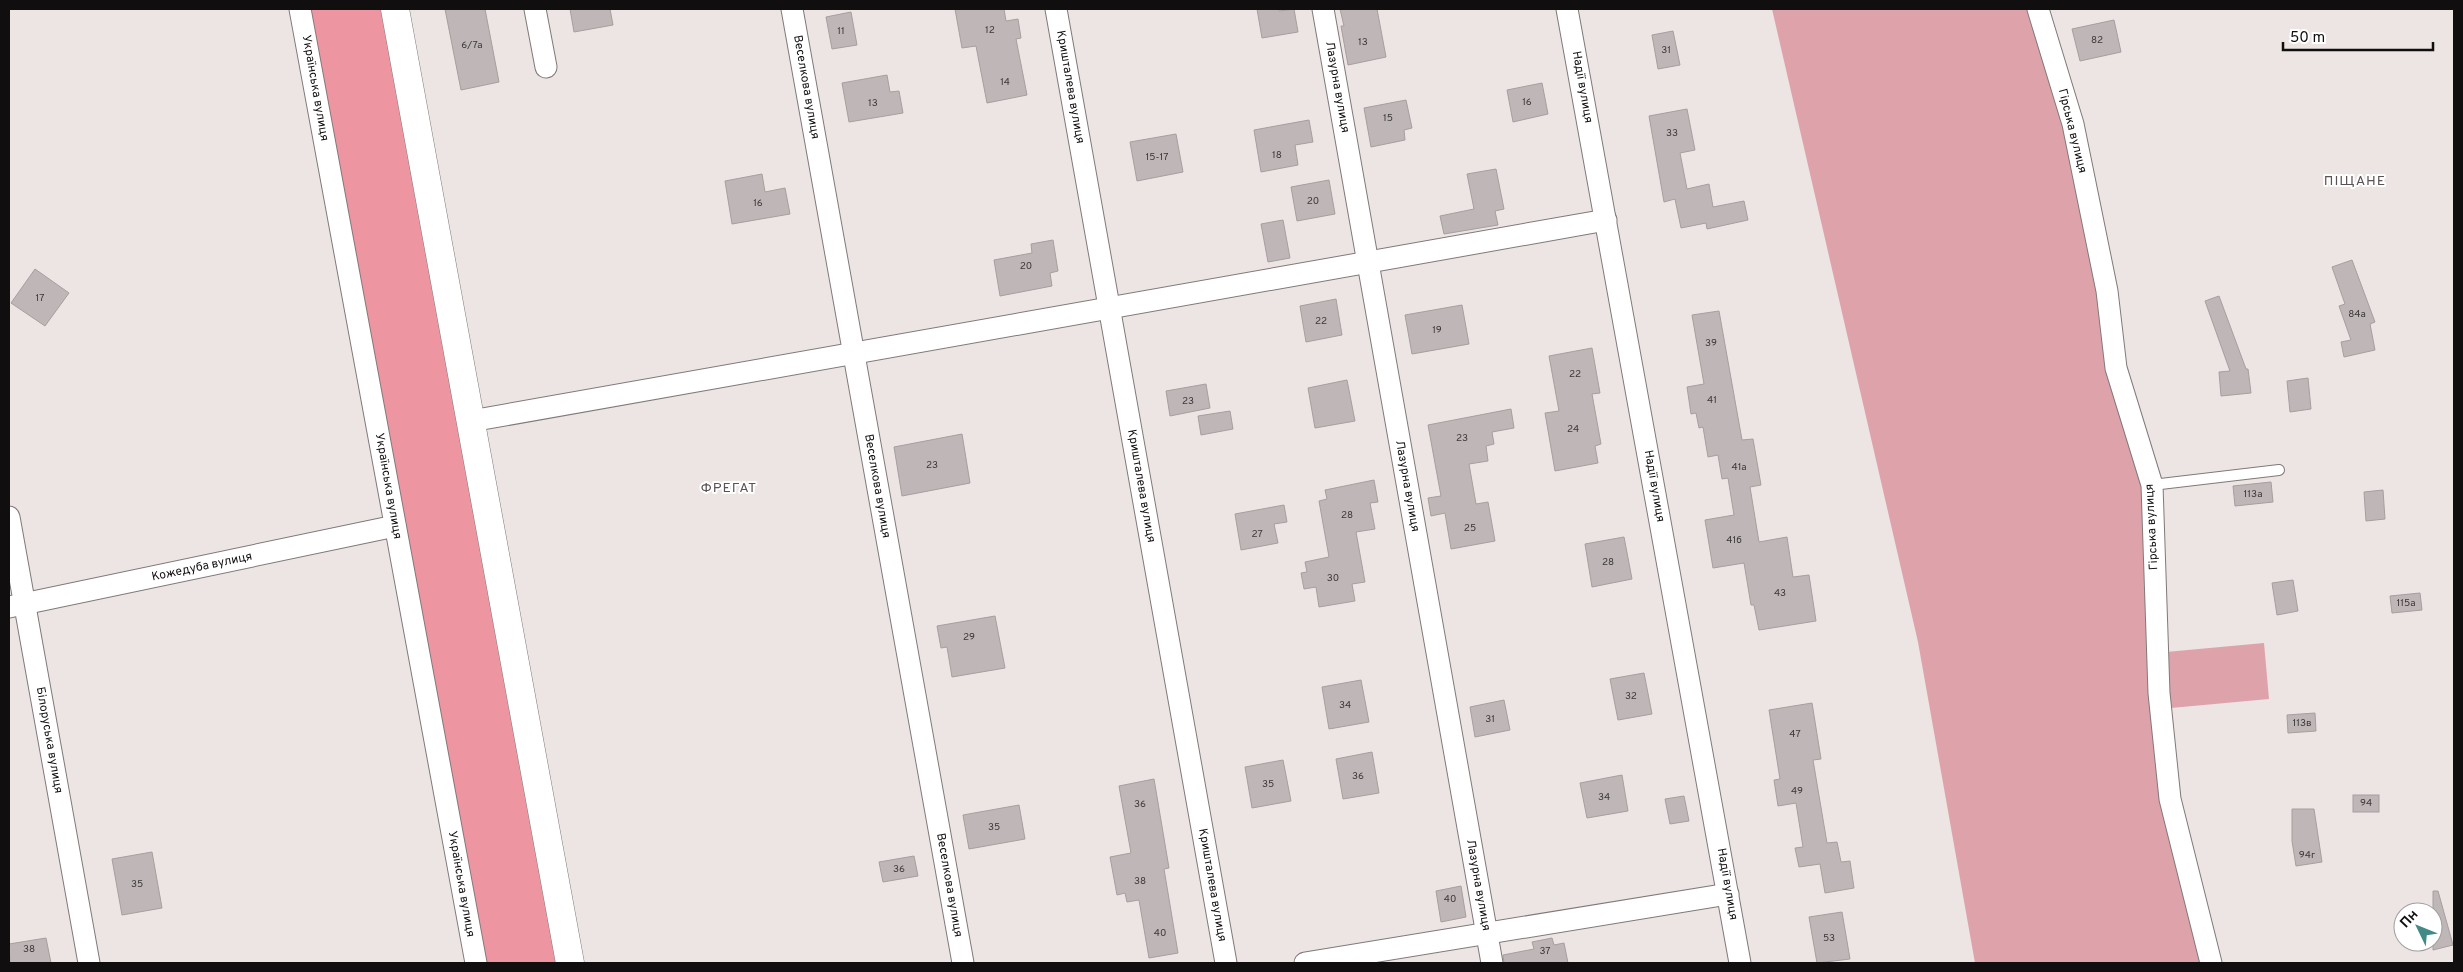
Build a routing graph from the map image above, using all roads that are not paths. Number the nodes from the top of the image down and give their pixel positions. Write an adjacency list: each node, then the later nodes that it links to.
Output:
1 (300, 9): 18 (street, Українська вулиця)
2 (395, 9): 14 (street)
3 (535, 9): 9 (street)
4 (792, 9): 13 (street, Веселкова вулиця)
5 (1056, 9): 12 (street, Кришталева вулиця)
6 (1323, 9): 11 (street, Лазурна вулиця)
7 (1568, 9): 10 (street, Надії вулиця)
8 (2038, 9): 16 (street, Гірська вулиця)
9 (546, 67)
10 (1606, 220): 11 (street); 20 (street, Надії вулиця)
11 (1368, 262): 12 (street); 21 (street, Лазурна вулиця)
12 (1109, 308): 13 (street); 26 (street, Кришталева вулиця)
13 (854, 353): 14 (street); 25 (street, Веселкова вулиця)
14 (471, 421): 24 (street)
15 (2279, 470): 16 (lane)
16 (2152, 484): 30 (street, Гірська вулиця)
17 (9, 517): 19 (street, Білоруська вулиця)
18 (395, 526): 19 (street, Кожедуба вулиця); 23 (street, Українська вулиця)
19 (17, 606): 22 (street, Білоруська вулиця)
20 (1728, 894): 21 (street); 29 (street, Надії вулиця)
21 (1486, 934): 27 (street); 28 (street, Лазурна вулиця)
22 (89, 963)
23 (476, 963)
24 (570, 963)
25 (963, 963)
26 (1226, 963)
27 (1305, 963)
28 (1492, 963)
29 (1740, 963)
30 (2211, 963)

